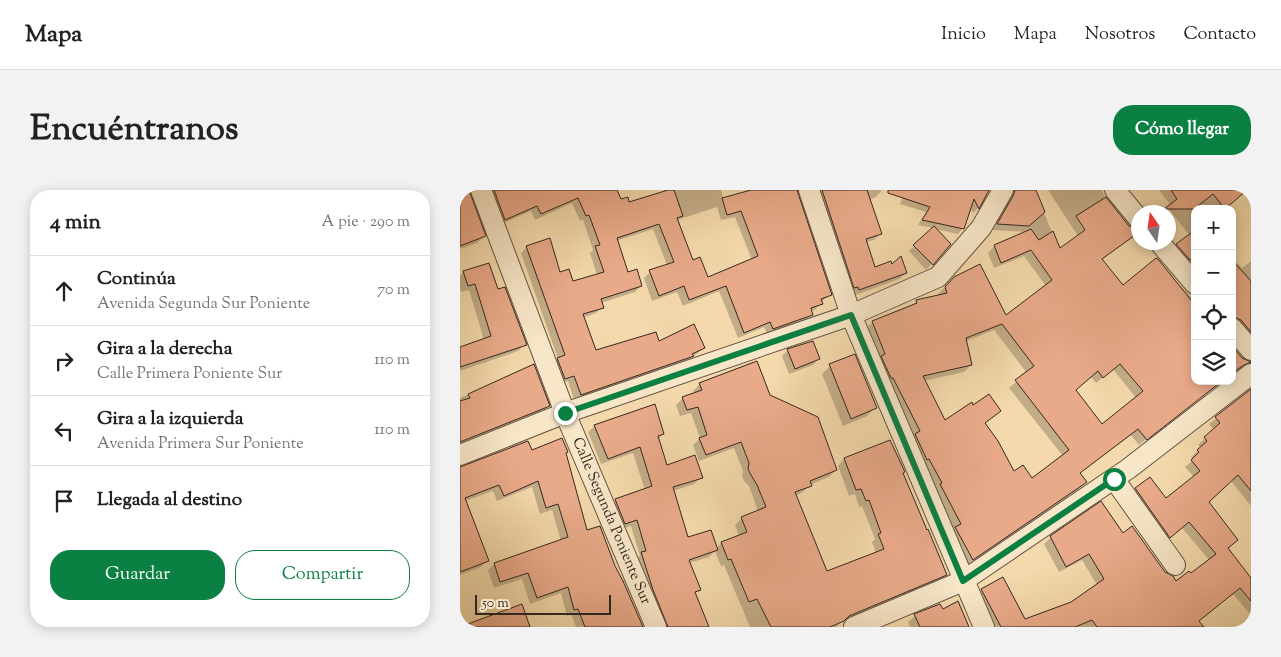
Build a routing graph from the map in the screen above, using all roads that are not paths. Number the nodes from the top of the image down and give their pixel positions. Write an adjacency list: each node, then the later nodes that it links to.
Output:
1 (480, 190): 12 (street, Calle Segunda Poniente Sur)
2 (809, 190): 8 (street)
3 (1003, 190): 8 (street)
4 (1114, 190): 5 (street)
5 (1131, 210)
6 (1166, 250): 7 (street)
7 (1191, 279)
8 (851, 315): 12 (street); 16 (street)
9 (1236, 333): 10 (street)
10 (1251, 350)
11 (1251, 374): 14 (street)
12 (565, 413): 13 (street); 17 (street, Calle Segunda Poniente Sur)
13 (460, 455)
14 (1114, 479): 15 (street); 16 (street)
15 (1175, 564)
16 (963, 581): 18 (street); 19 (street)
17 (656, 627)
18 (854, 627)
19 (984, 627)

